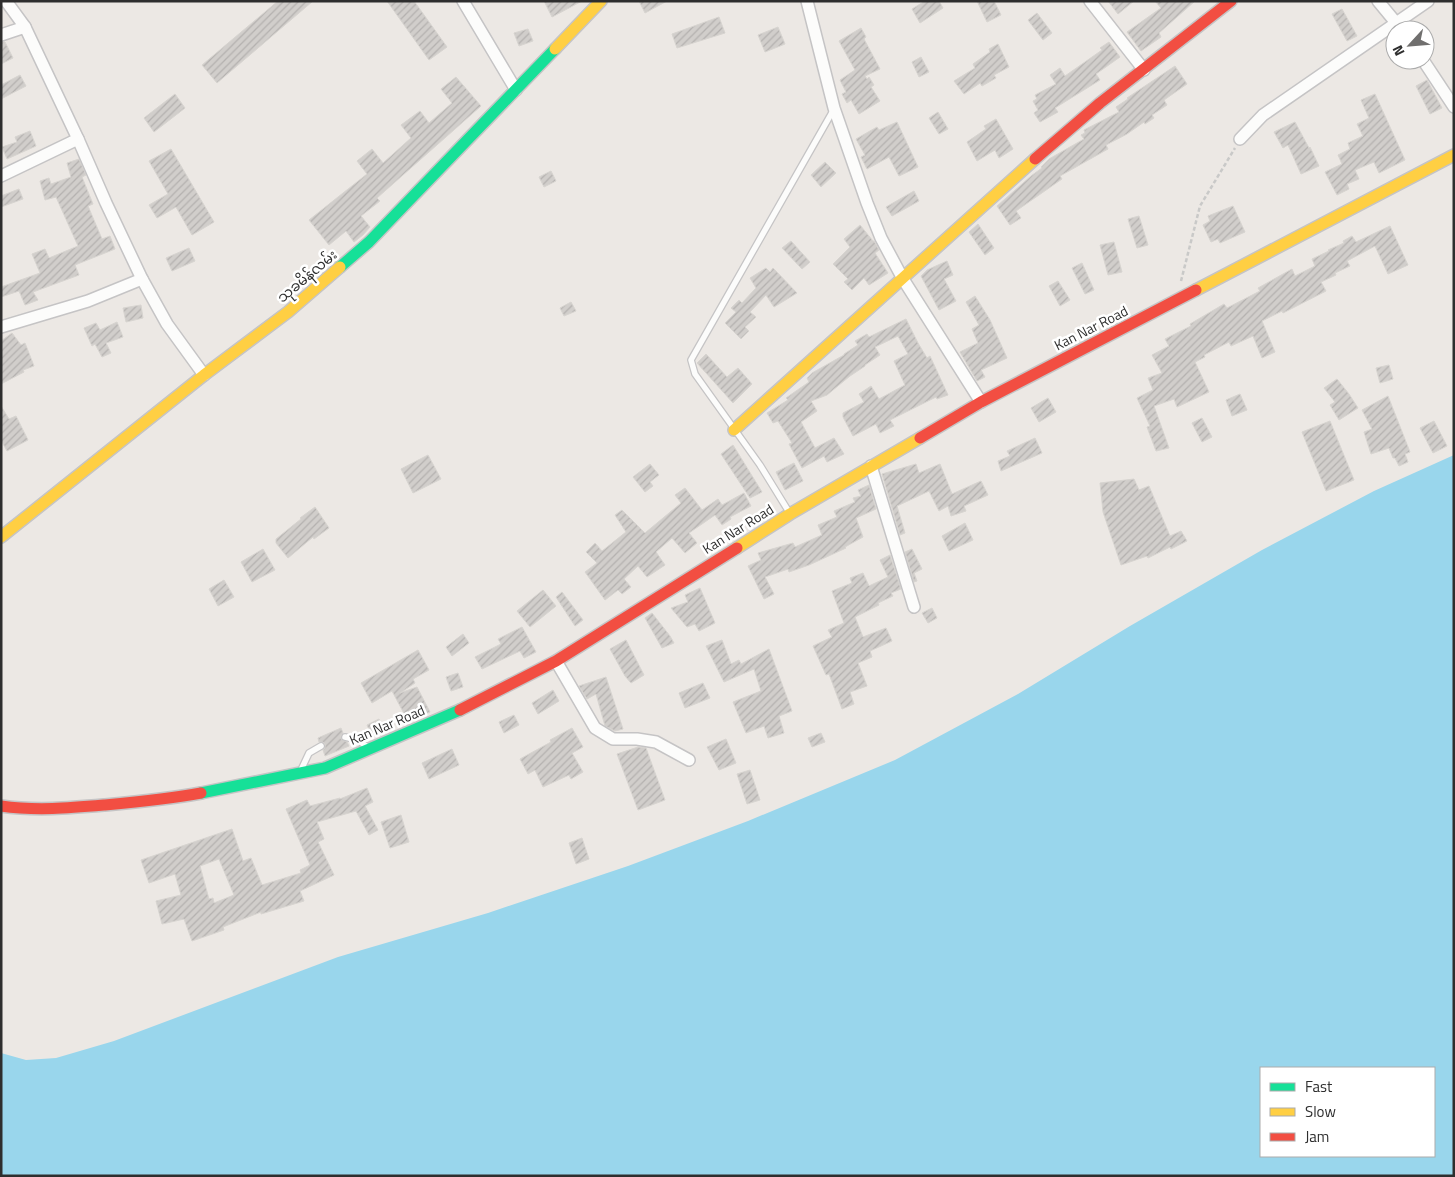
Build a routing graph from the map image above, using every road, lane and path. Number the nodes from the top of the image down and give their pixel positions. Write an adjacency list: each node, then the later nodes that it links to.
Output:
1 (6, 1): 11 (street)
2 (463, 1): 16 (street)
3 (601, 1): 16 (main road, သုခမိန်လမ်း)
4 (807, 1): 18 (street)
5 (1090, 1): 14 (street)
6 (1231, 1): 14 (main road)
7 (1378, 1): 9 (street)
8 (1428, 1): 10 (street)
9 (1395, 20)
10 (1407, 20)
11 (25, 27): 12 (street); 19 (street)
12 (1, 35)
13 (1385, 36): 20 (street)
14 (1144, 70): 24 (main road)
15 (1429, 70): 17 (street)
16 (516, 90): 27 (main road, သုခမိန်လမ်း)
17 (1454, 107)
18 (834, 108): 24 (street); 29 (lane)
19 (78, 139): 22 (street); 23 (street)
20 (1240, 139): 25 (path)
21 (1454, 155): 28 (main road, Kan Nar Road)
22 (1, 176)
23 (142, 279): 26 (street); 27 (street)
24 (904, 279): 28 (street); 29 (main road)
25 (1181, 282)
26 (1, 327)
27 (204, 375): 32 (main road, သုခမိန်လမ်း)
28 (981, 402): 30 (main road, Kan Nar Road)
29 (734, 430): 31 (lane)
30 (871, 466): 31 (main road, Kan Nar Road); 33 (street)
31 (790, 514): 34 (main road, Kan Nar Road)
32 (1, 537)
33 (914, 607)
34 (556, 660): 37 (main road, Kan Nar Road); 38 (street)
35 (345, 737): 37 (lane)
36 (321, 746): 39 (lane)
37 (370, 749): 39 (main road, Kan Nar Road)
38 (689, 760)
39 (300, 773): 40 (main road, Kan Nar Road)
40 (1, 806)

